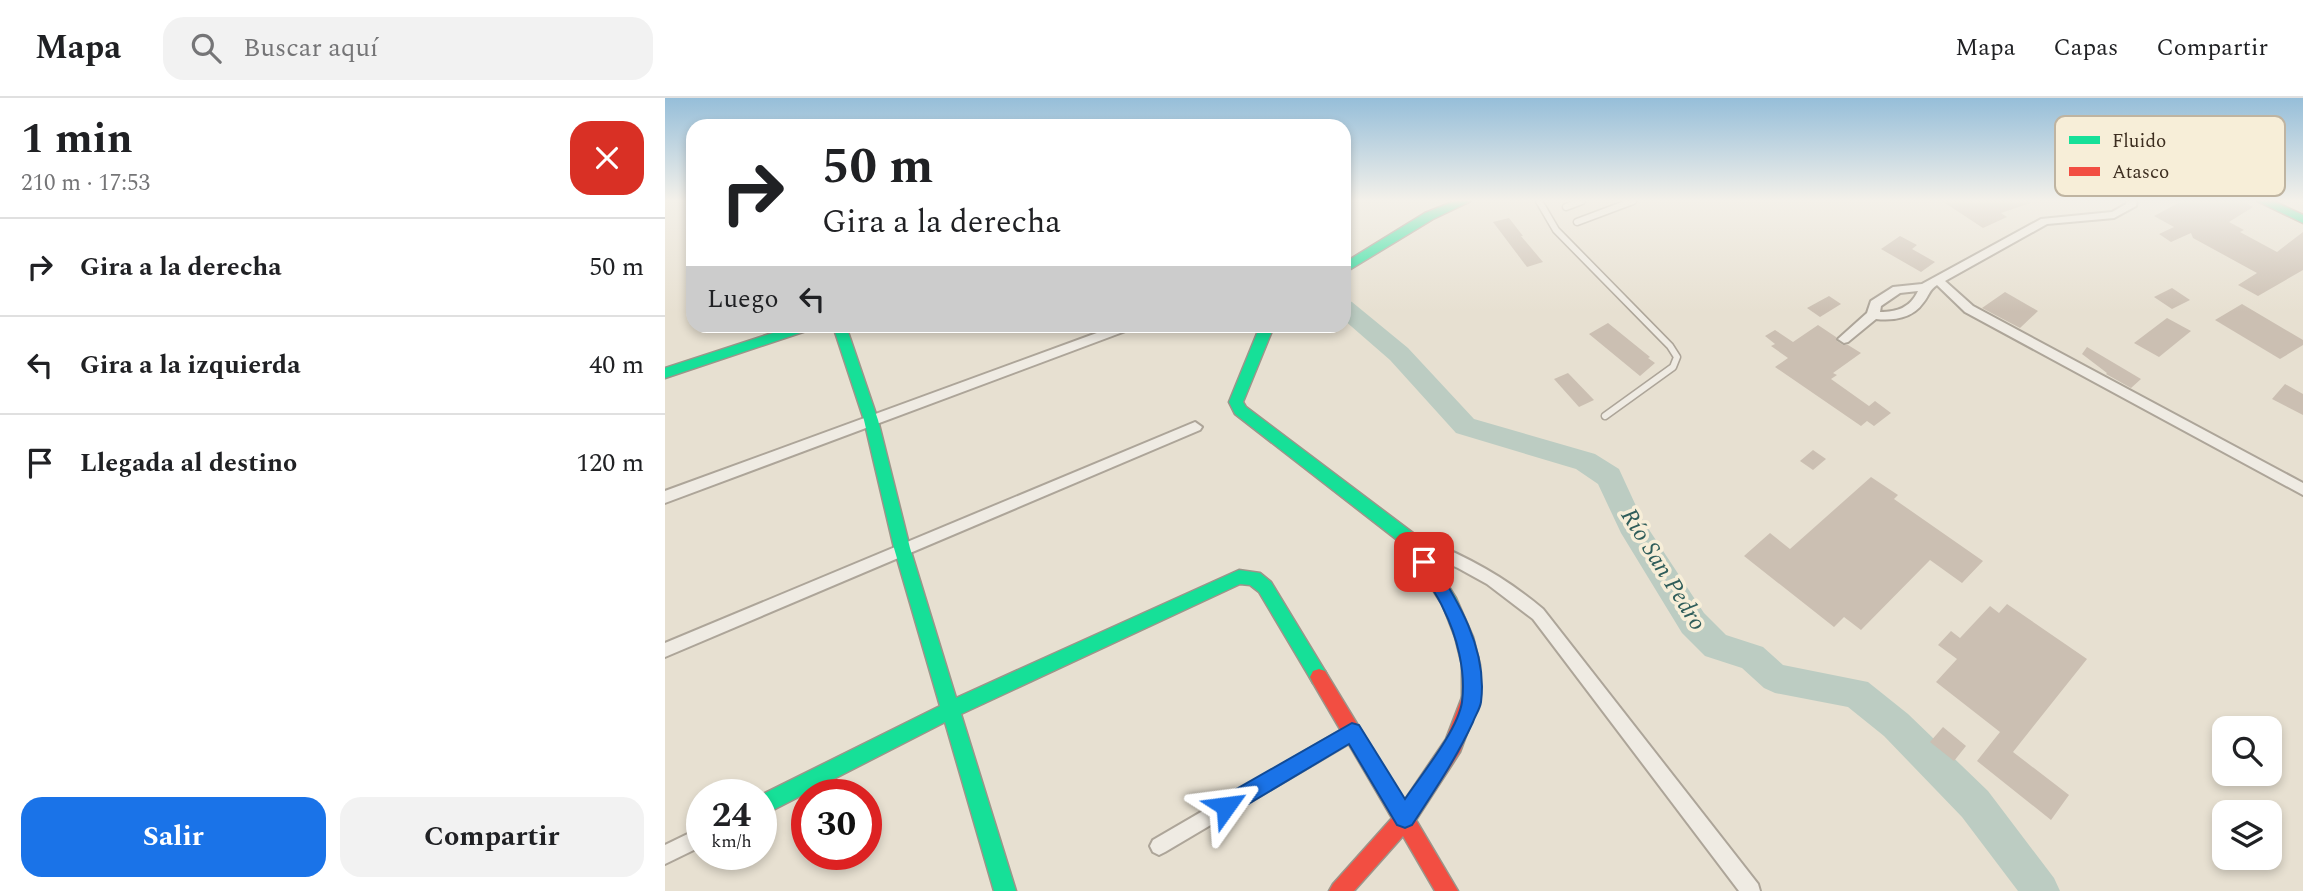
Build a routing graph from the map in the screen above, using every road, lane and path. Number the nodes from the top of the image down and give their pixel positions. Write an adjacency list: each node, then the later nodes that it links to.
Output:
1 (1394, 238): 4 (street)
2 (1564, 238): 14 (lane)
3 (2014, 238): 5 (street)
4 (1351, 265)
5 (1938, 280): 6 (street); 17 (street)
6 (1925, 287): 7 (street); 7 (street)
7 (1873, 315): 12 (street)
8 (786, 333): 13 (street)
9 (841, 333): 15 (street)
10 (1108, 333): 15 (street)
11 (1264, 333): 19 (street)
12 (1844, 339)
13 (665, 373)
14 (1605, 416)
15 (871, 420): 18 (street); 20 (street)
16 (1195, 427): 20 (street)
17 (2303, 490)
18 (665, 497)
19 (1411, 541): 25 (street); 32 (street)
20 (902, 548): 21 (street); 22 (street)
21 (665, 650)
22 (952, 709): 23 (street); 24 (street); 30 (street)
23 (1352, 732): 25 (street); 27 (street)
24 (777, 798)
25 (1405, 818): 29 (street); 31 (street)
26 (686, 844): 28 (street)
27 (1159, 846)
28 (665, 855)
29 (1344, 889)
30 (1005, 891)
31 (1447, 891)
32 (1751, 891)

